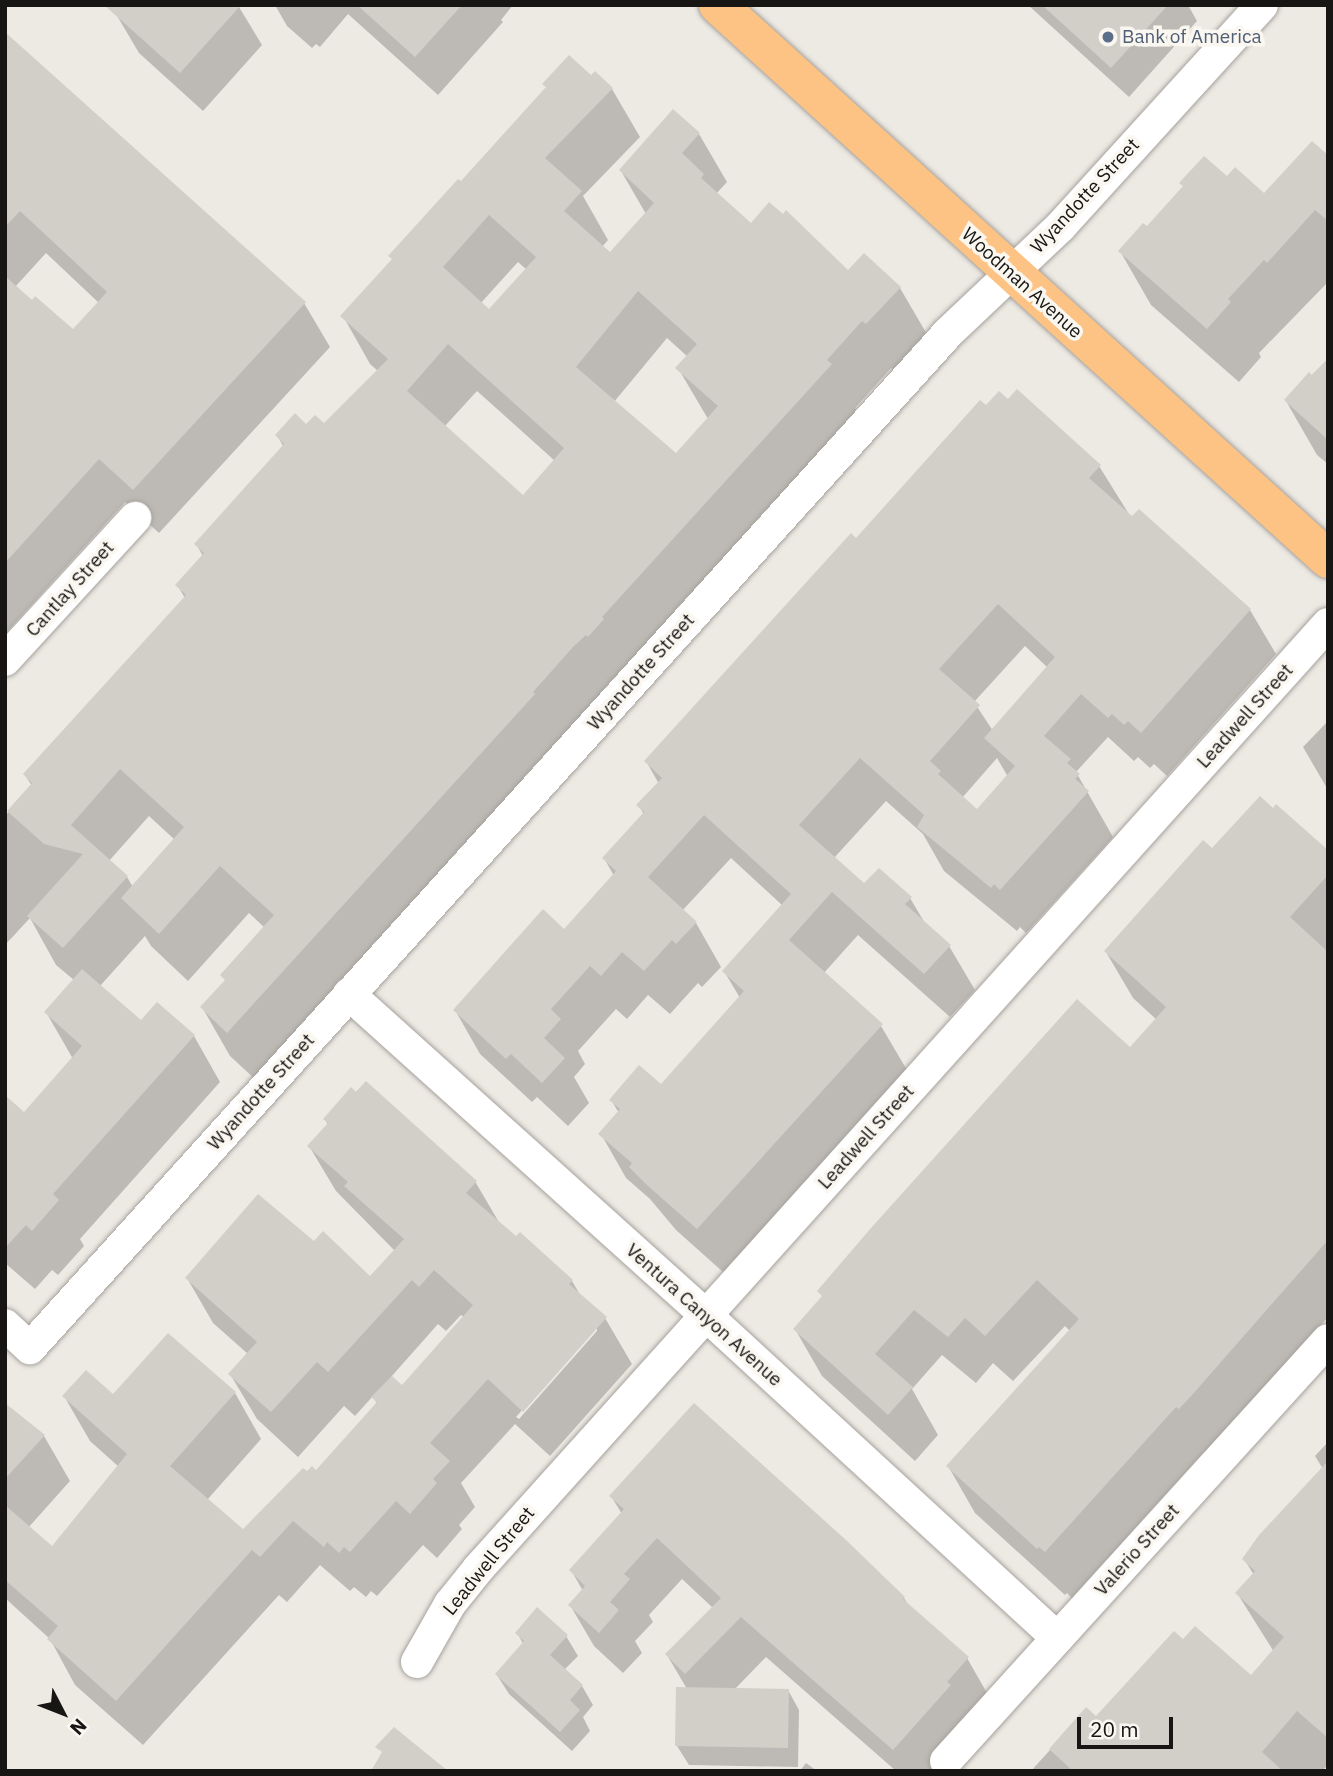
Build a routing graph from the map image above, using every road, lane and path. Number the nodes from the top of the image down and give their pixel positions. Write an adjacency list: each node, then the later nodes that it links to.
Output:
1 (718, 5): 3 (main road, Woodman Avenue)
2 (1262, 5): 3 (street, Wyandotte Street)
3 (1012, 273): 5 (main road, Woodman Avenue); 8 (street, Wyandotte Street)
4 (135, 518): 7 (street, Cantlay Street)
5 (1328, 559)
6 (1328, 624): 9 (street, Leadwell Street)
7 (5, 660)
8 (349, 994): 9 (street, Ventura Canyon Avenue); 10 (street, Wyandotte Street)
9 (706, 1315): 12 (street, Ventura Canyon Avenue); 13 (street, Leadwell Street)
10 (5, 1325)
11 (1328, 1340): 12 (street, Valerio Street)
12 (1058, 1638): 14 (street, Valerio Street)
13 (418, 1662)
14 (946, 1761)

